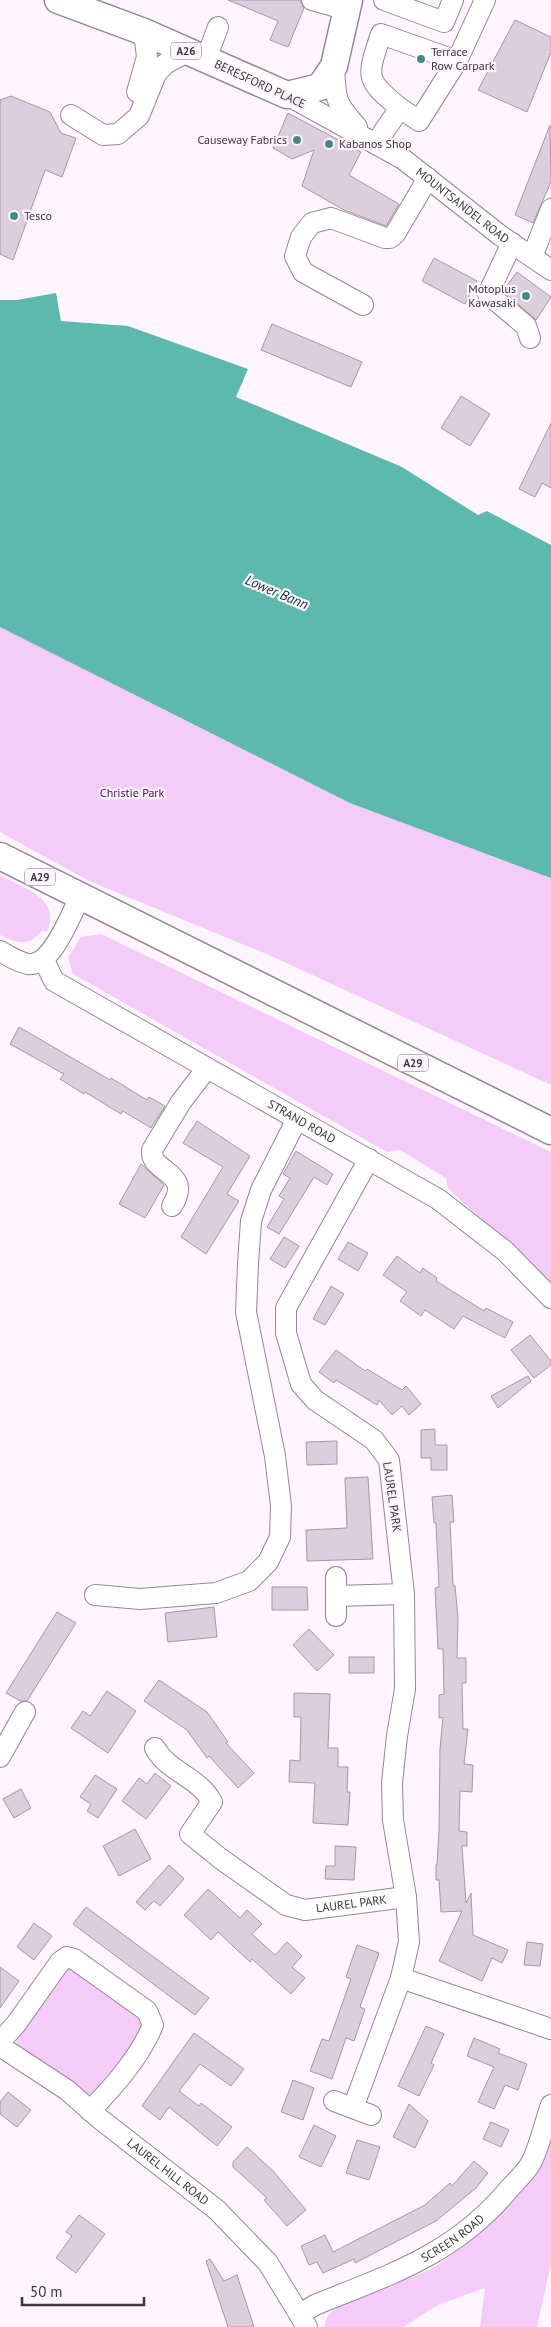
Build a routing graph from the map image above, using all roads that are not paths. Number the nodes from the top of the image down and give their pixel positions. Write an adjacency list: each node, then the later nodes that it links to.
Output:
1 (58, 0): 6 (main road, BERESFORD PLACE / A26)
2 (312, 0): 7 (street)
3 (384, 0): 4 (street)
4 (453, 0)
5 (485, 0): 11 (street)
6 (91, 5): 9 (main road, BERESFORD PLACE / A26)
7 (348, 5): 12 (main road)
8 (218, 26): 10 (street)
9 (144, 32): 10 (main road, BERESFORD PLACE / A26); 17 (street)
10 (196, 55): 13 (main road, BERESFORD PLACE / A26); 17 (street)
11 (456, 61): 14 (street); 14 (street)
12 (334, 66): 13 (main road); 18 (street)
13 (288, 95): 15 (street, BERESFORD PLACE)
14 (400, 108): 18 (street)
15 (322, 113): 18 (street, MOUNTSANDEL ROAD)
16 (70, 115): 17 (street)
17 (128, 126)
18 (370, 140): 19 (street, MOUNTSANDEL ROAD)
19 (428, 178): 21 (street, MOUNTSANDEL ROAD); 24 (street)
20 (551, 209): 22 (street)
21 (512, 243): 22 (street, MOUNTSANDEL ROAD); 25 (street)
22 (532, 256): 23 (street, MOUNTSANDEL ROAD)
23 (551, 270)
24 (363, 305)
25 (530, 338)
26 (0, 856): 27 (main road, A29)
27 (80, 897): 29 (street); 32 (main road, A29)
28 (0, 950): 29 (street)
29 (44, 960): 30 (street, STRAND ROAD)
30 (207, 1068): 31 (street, STRAND ROAD); 34 (street)
31 (298, 1119): 33 (street, STRAND ROAD); 37 (street)
32 (551, 1131)
33 (369, 1159): 35 (street, STRAND ROAD); 36 (street, LAUREL PARK)
34 (172, 1206)
35 (551, 1298)
36 (404, 1594): 38 (street); 42 (street, LAUREL PARK)
37 (95, 1595)
38 (336, 1616)
39 (13, 1720): 41 (street)
40 (155, 1748): 42 (street, LAUREL PARK)
41 (0, 1757)
42 (406, 1897): 43 (street, LAUREL PARK)
43 (401, 1978): 44 (street); 47 (street, LAUREL PARK)
44 (551, 2029)
45 (0, 2042): 49 (street)
46 (0, 2046): 49 (street, LAUREL HILL ROAD)
47 (334, 2100)
48 (551, 2105): 50 (street, SCREEN ROAD)
49 (90, 2111): 50 (street, LAUREL HILL ROAD)
50 (304, 2320)

